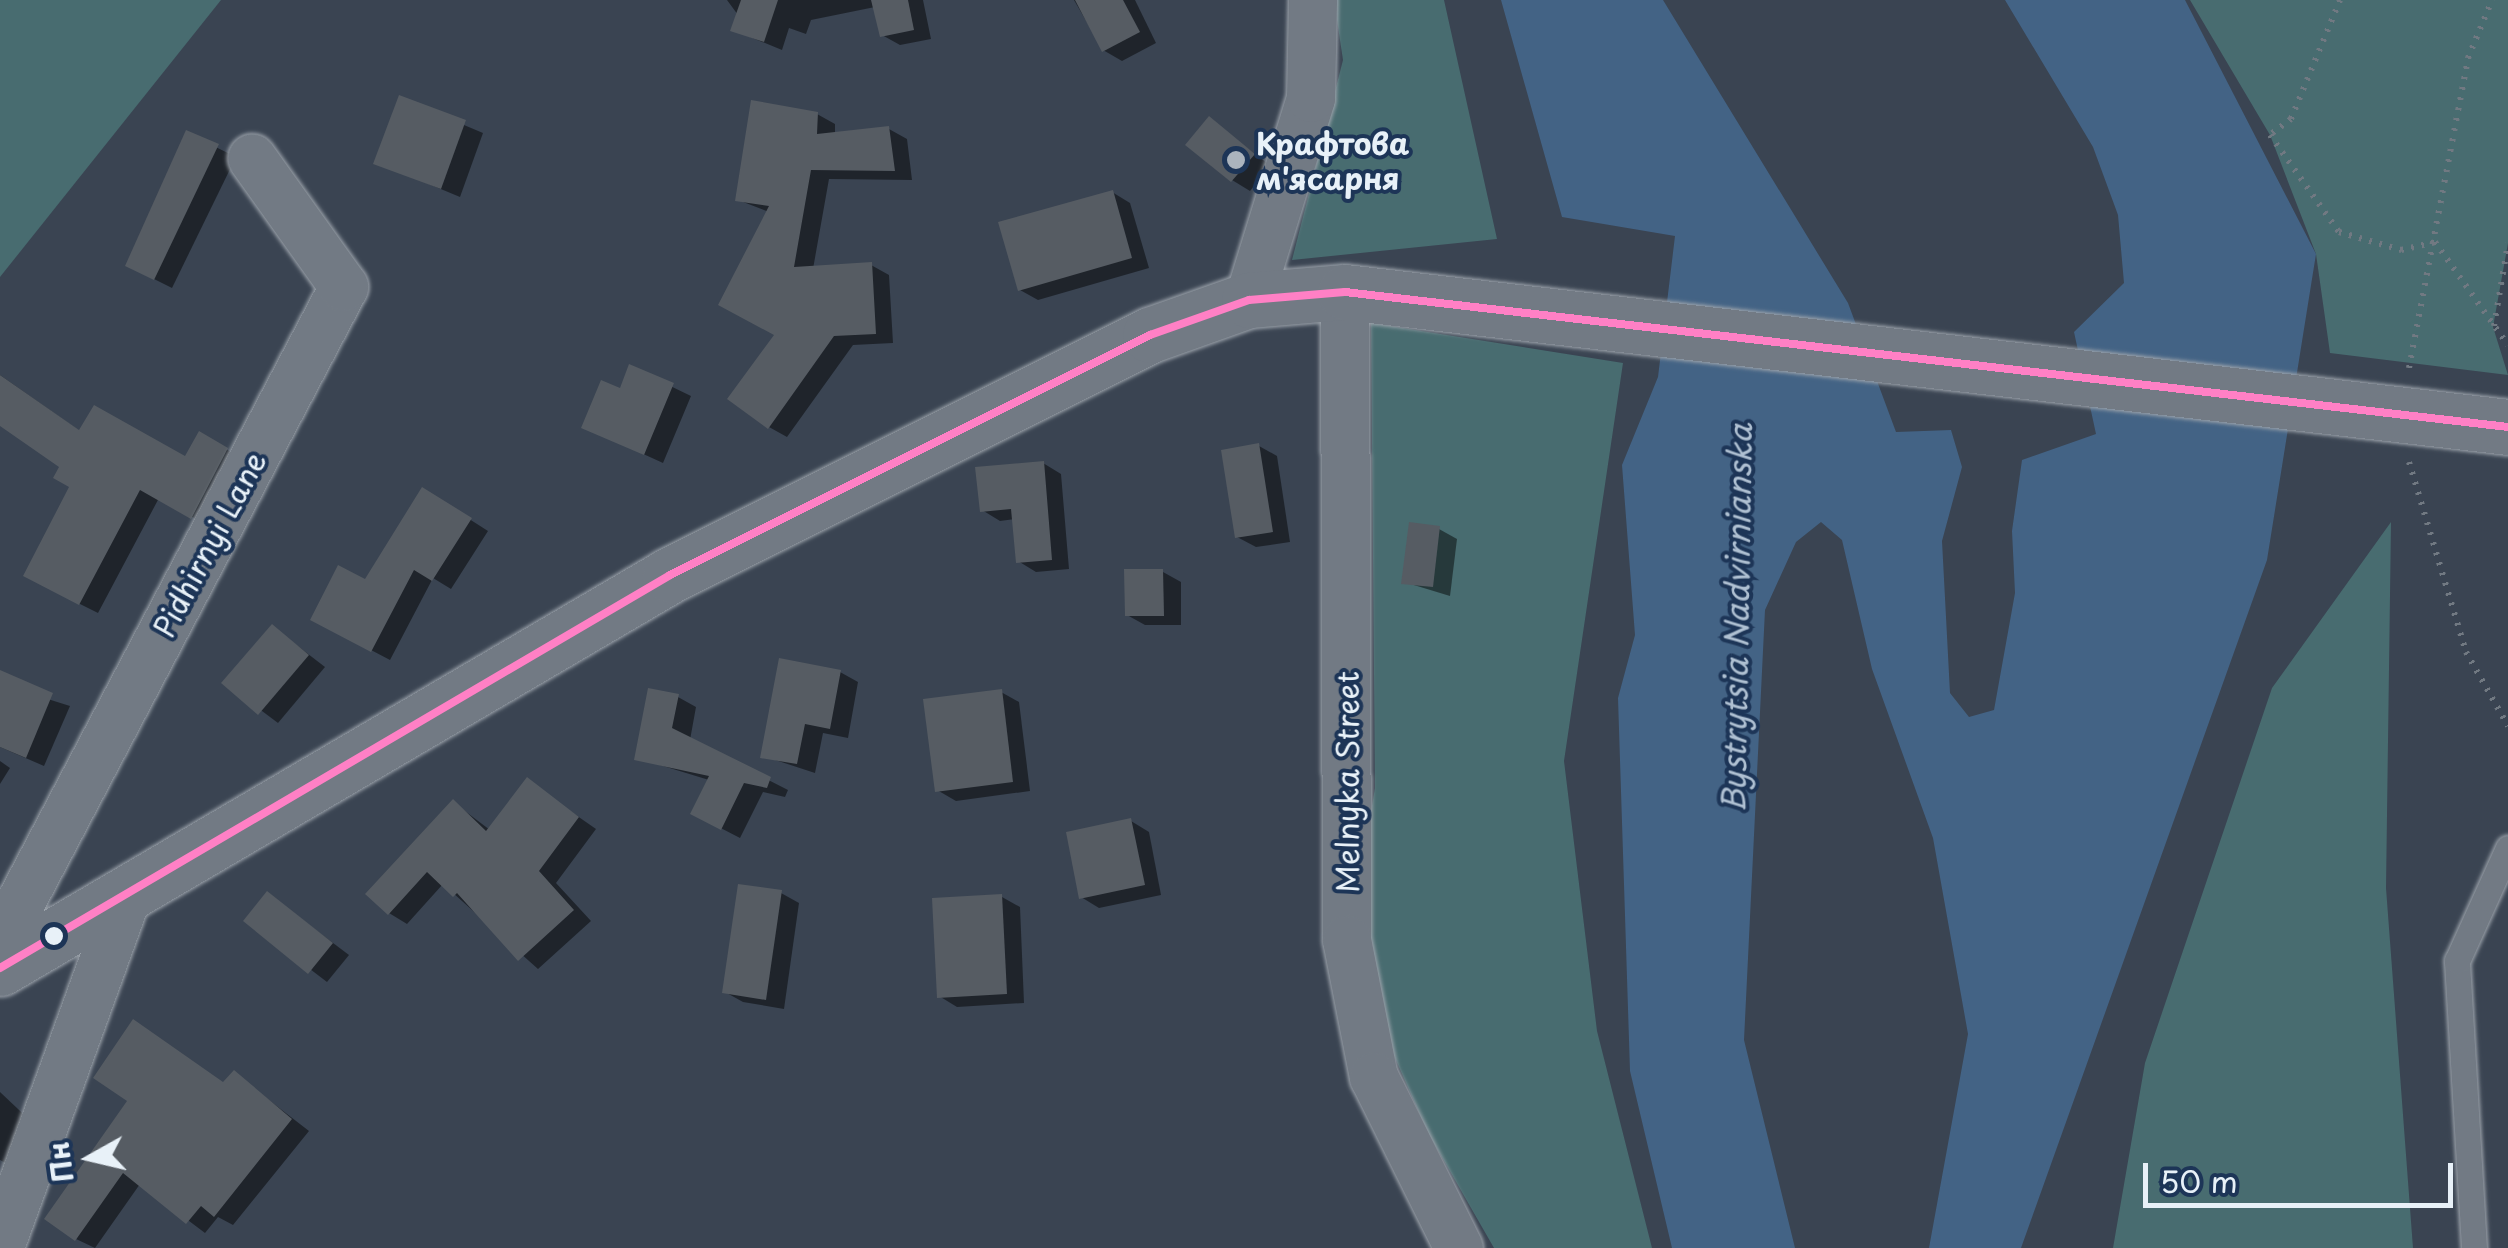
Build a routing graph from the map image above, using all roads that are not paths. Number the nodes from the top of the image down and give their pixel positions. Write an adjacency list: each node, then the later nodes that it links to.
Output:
1 (1313, 0): 4 (street)
2 (252, 158): 8 (street, Pidhirnyi Lane)
3 (1345, 292): 4 (street); 5 (street); 11 (street, Melnyka Street)
4 (1249, 300): 7 (street)
5 (2508, 427)
6 (2508, 848): 12 (lane)
7 (127, 897): 9 (street); 10 (street)
8 (0, 942)
9 (0, 968)
10 (0, 1247)
11 (1459, 1248)
12 (2474, 1248)

